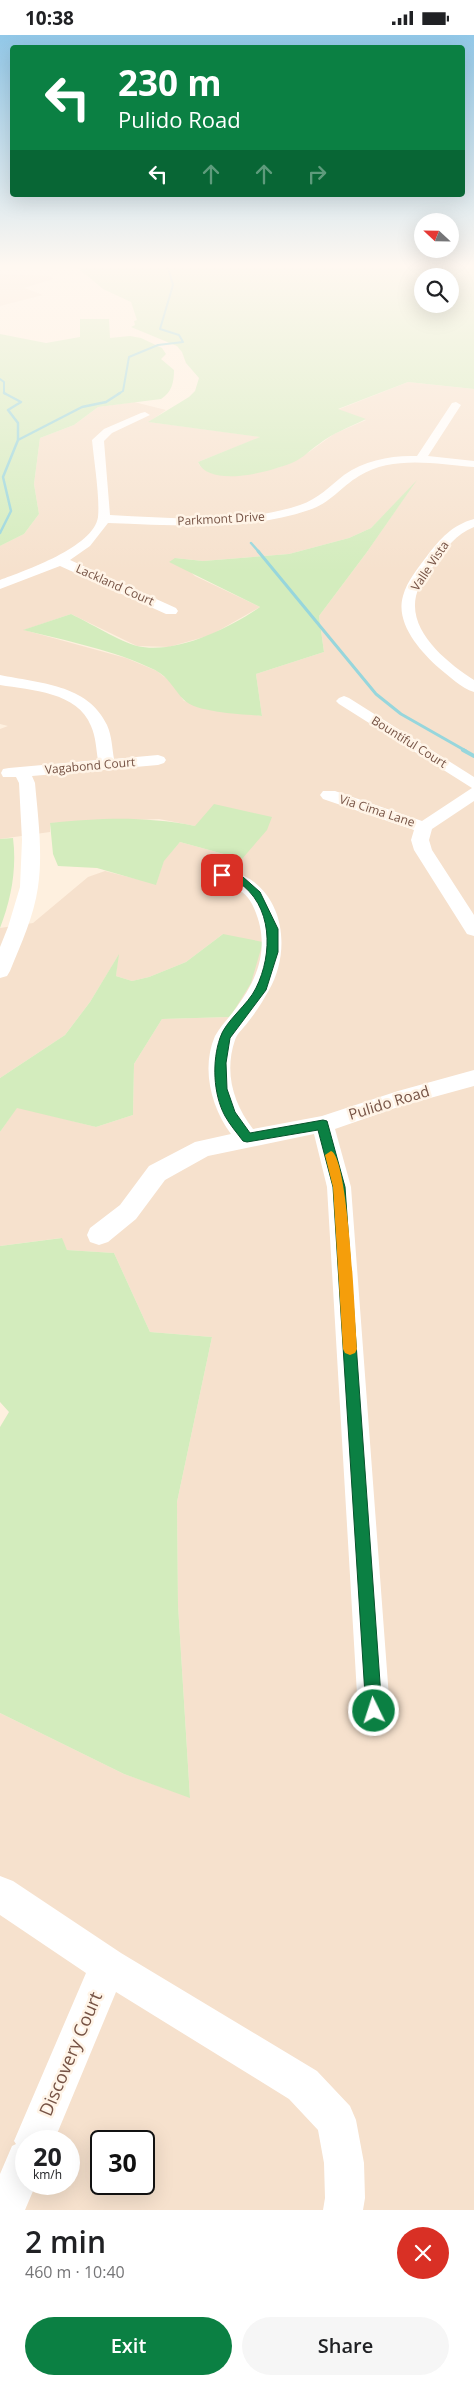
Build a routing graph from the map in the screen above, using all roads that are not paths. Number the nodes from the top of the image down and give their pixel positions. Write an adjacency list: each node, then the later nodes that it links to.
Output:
1 (456, 405): 3 (street)
2 (145, 415): 5 (street)
3 (420, 460): 4 (street, Parkmont Drive); 5 (street, Parkmont Drive)
4 (474, 463)
5 (104, 519): 7 (street)
6 (474, 523): 11 (street, Valle Vista)
7 (58, 560): 8 (street); 9 (street, Lackland Court)
8 (0, 585)
9 (171, 611)
10 (0, 680): 14 (street)
11 (474, 687)
12 (344, 701): 15 (street, Bountiful Court)
13 (158, 760): 14 (street, Vagabond Court)
14 (107, 764): 21 (street, Vagabond Court)
15 (474, 784)
16 (474, 793): 18 (street)
17 (329, 795): 18 (street, Via Cima Lane)
18 (424, 827): 20 (street)
19 (222, 875): 24 (street)
20 (474, 930)
21 (0, 971)
22 (474, 1078): 23 (street, Pulido Road)
23 (323, 1124): 24 (street, Pulido Road); 26 (street)
24 (247, 1138): 25 (street, Pulido Road)
25 (99, 1235)
26 (374, 1711)
27 (0, 1894): 28 (street)
28 (108, 1966): 29 (street, Discovery Court); 32 (street)
29 (39, 2130)
30 (15, 2186): 31 (street)
31 (5, 2210)
32 (343, 2210)

